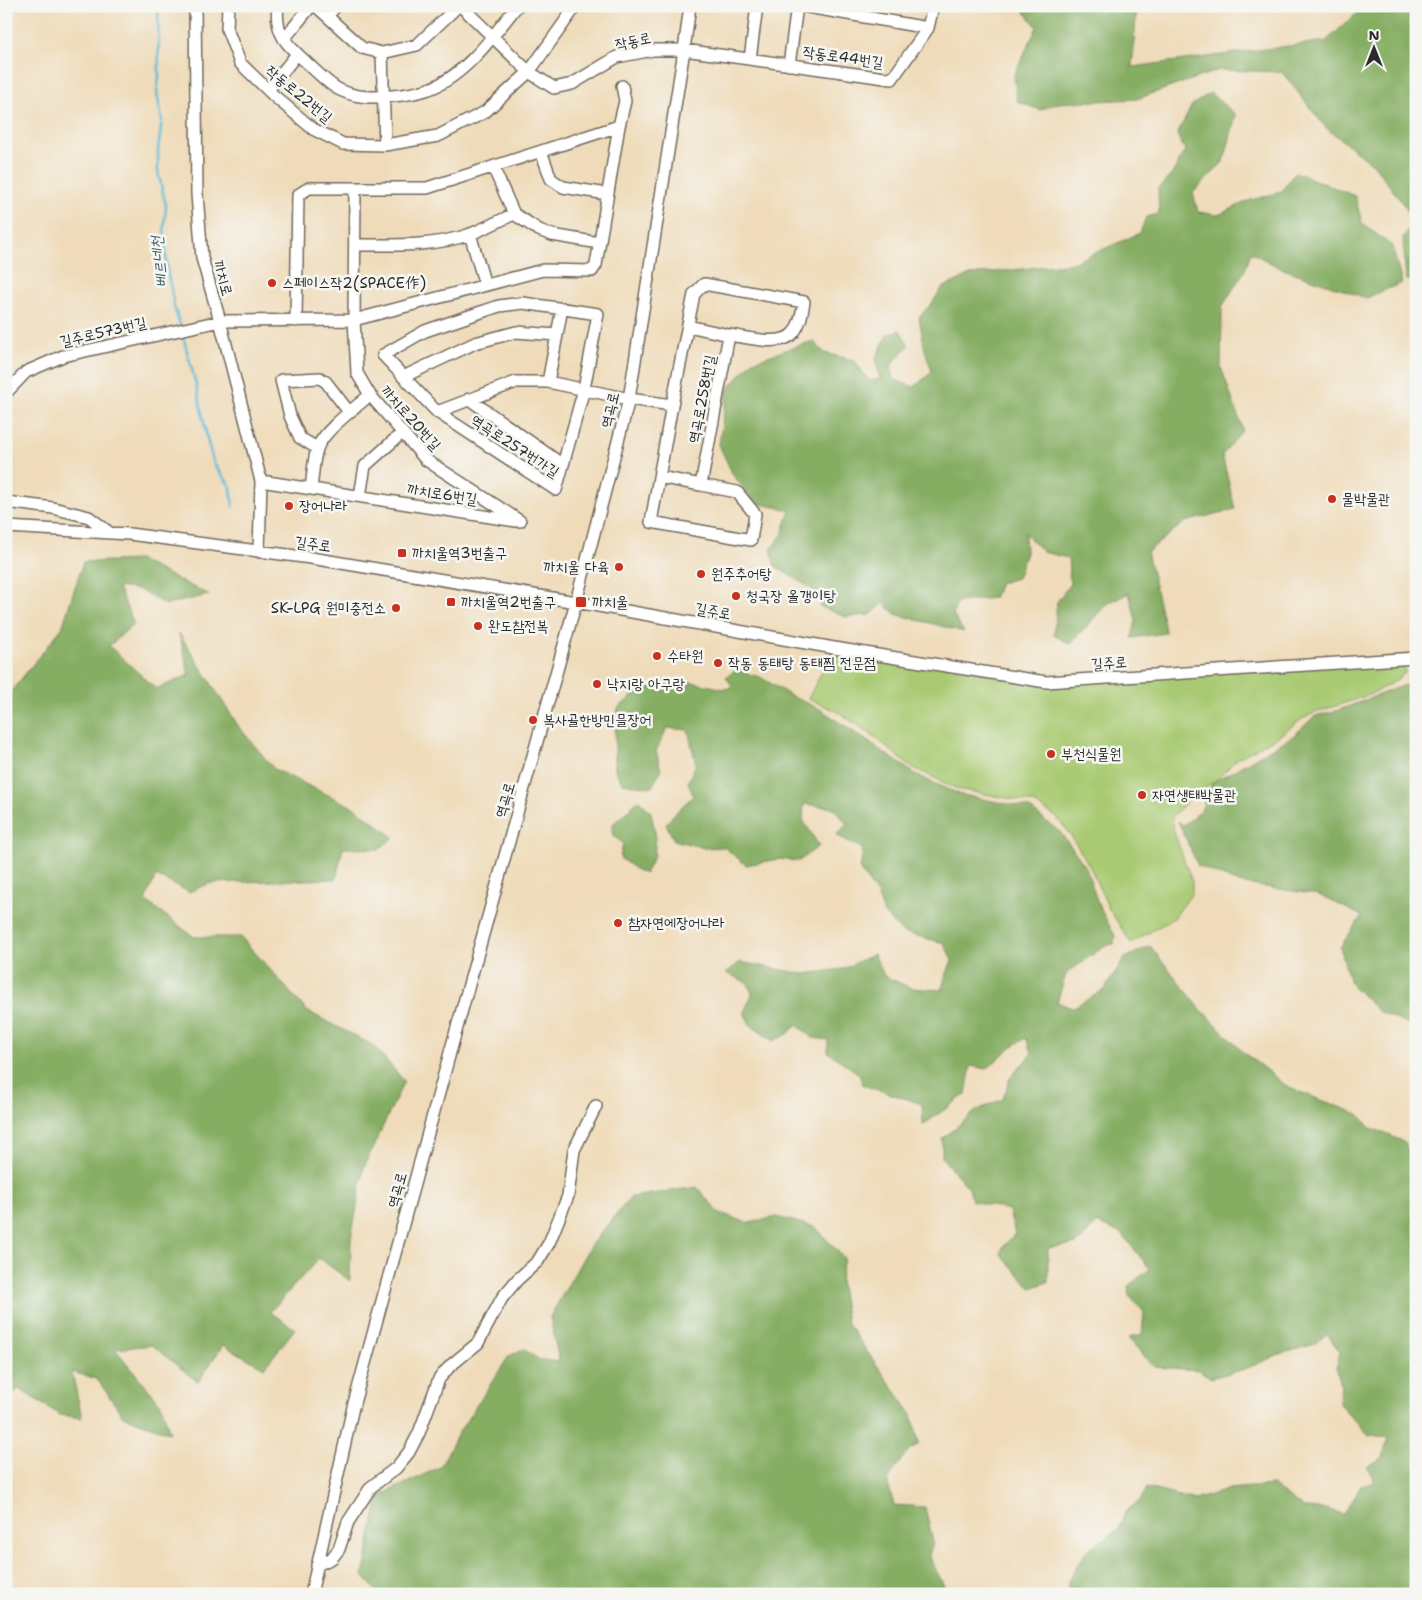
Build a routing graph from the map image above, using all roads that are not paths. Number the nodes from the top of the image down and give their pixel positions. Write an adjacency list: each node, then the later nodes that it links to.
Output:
1 (195, 6): 41 (street, 까치로)
2 (228, 6): 26 (street, 작동로22번길)
3 (278, 6): 18 (street)
4 (311, 6): 18 (street)
5 (316, 6): 15 (street)
6 (336, 6): 15 (street)
7 (459, 6): 17 (street, 작동로); 20 (street)
8 (517, 6): 17 (street)
9 (576, 6): 24 (street, 작동로22번길)
10 (690, 6): 19 (street, 역곡로)
11 (757, 6): 22 (street)
12 (797, 6): 23 (street)
13 (802, 6): 16 (street)
14 (933, 6): 16 (street)
15 (327, 16): 20 (street)
16 (928, 28): 23 (street, 작동로44번길)
17 (492, 37): 24 (street, 작동로); 27 (street)
18 (284, 39): 21 (street)
19 (684, 50): 22 (street, 작동로); 24 (street, 작동로); 52 (street, 역곡로)
20 (382, 52): 27 (street)
21 (297, 54): 26 (street); 27 (street)
22 (750, 59): 23 (street, 작동로)
23 (789, 65)
24 (528, 72): 29 (street, 작동로22번길)
25 (622, 86): 28 (street)
26 (268, 90): 29 (street, 작동로22번길)
27 (383, 97): 29 (street)
28 (619, 126): 30 (street); 33 (street)
29 (385, 145)
30 (541, 151): 31 (street); 33 (street)
31 (493, 167): 32 (street); 34 (street)
32 (355, 188): 37 (street, 까치로20번길); 42 (street)
33 (607, 194): 36 (street)
34 (514, 214): 35 (street); 36 (street)
35 (470, 234): 37 (street); 38 (street)
36 (599, 243): 38 (street)
37 (355, 245): 40 (street, 까치로20번길)
38 (485, 285): 40 (street)
39 (562, 308): 44 (street); 46 (street, 역곡로257번가길); 48 (street, 역곡로257번가길)
40 (354, 320): 42 (street); 50 (street, 까치로20번길)
41 (220, 321): 42 (street); 49 (street, 길주로573번길); 60 (street, 까치로)
42 (296, 321)
43 (688, 326): 45 (street); 45 (street, 역곡로258번길); 53 (street, 역곡로258번길)
44 (557, 335): 46 (street); 47 (street)
45 (729, 335): 61 (street, 역곡로258번길)
46 (403, 377): 55 (street, 역곡로257번가길)
47 (548, 382): 48 (street, 역곡로258번길); 51 (street, 역곡로258번길)
48 (584, 389): 52 (street, 역곡로258번길); 58 (street, 역곡로257번가길)
49 (6, 393)
50 (370, 395): 54 (street); 56 (street, 까치로20번길)
51 (469, 399): 55 (street, 역곡로258번길); 58 (street)
52 (629, 399): 53 (street, 역곡로258번길); 69 (street, 역곡로)
53 (672, 405): 59 (street, 역곡로258번길)
54 (349, 412): 57 (street); 57 (street)
55 (437, 412): 58 (street, 역곡로257번가길)
56 (402, 432): 63 (street); 65 (street, 까치로20번길)
57 (317, 448): 62 (street)
58 (563, 465)
59 (659, 477): 61 (street); 61 (street, 역곡로258번길)
60 (261, 481): 62 (street, 까치로6번길); 68 (street, 까치로)
61 (701, 485)
62 (311, 488): 63 (street, 까치로6번길)
63 (360, 496): 65 (street, 까치로6번길)
64 (6, 502): 67 (street)
65 (520, 521)
66 (6, 526): 67 (street, 길주로)
67 (110, 533): 68 (street, 길주로)
68 (259, 552): 69 (street, 길주로)
69 (576, 602): 70 (street, 길주로); 72 (street, 역곡로)
70 (1416, 658)
71 (596, 1106): 72 (street)
72 (317, 1565): 73 (street, 역곡로)
73 (311, 1594)

